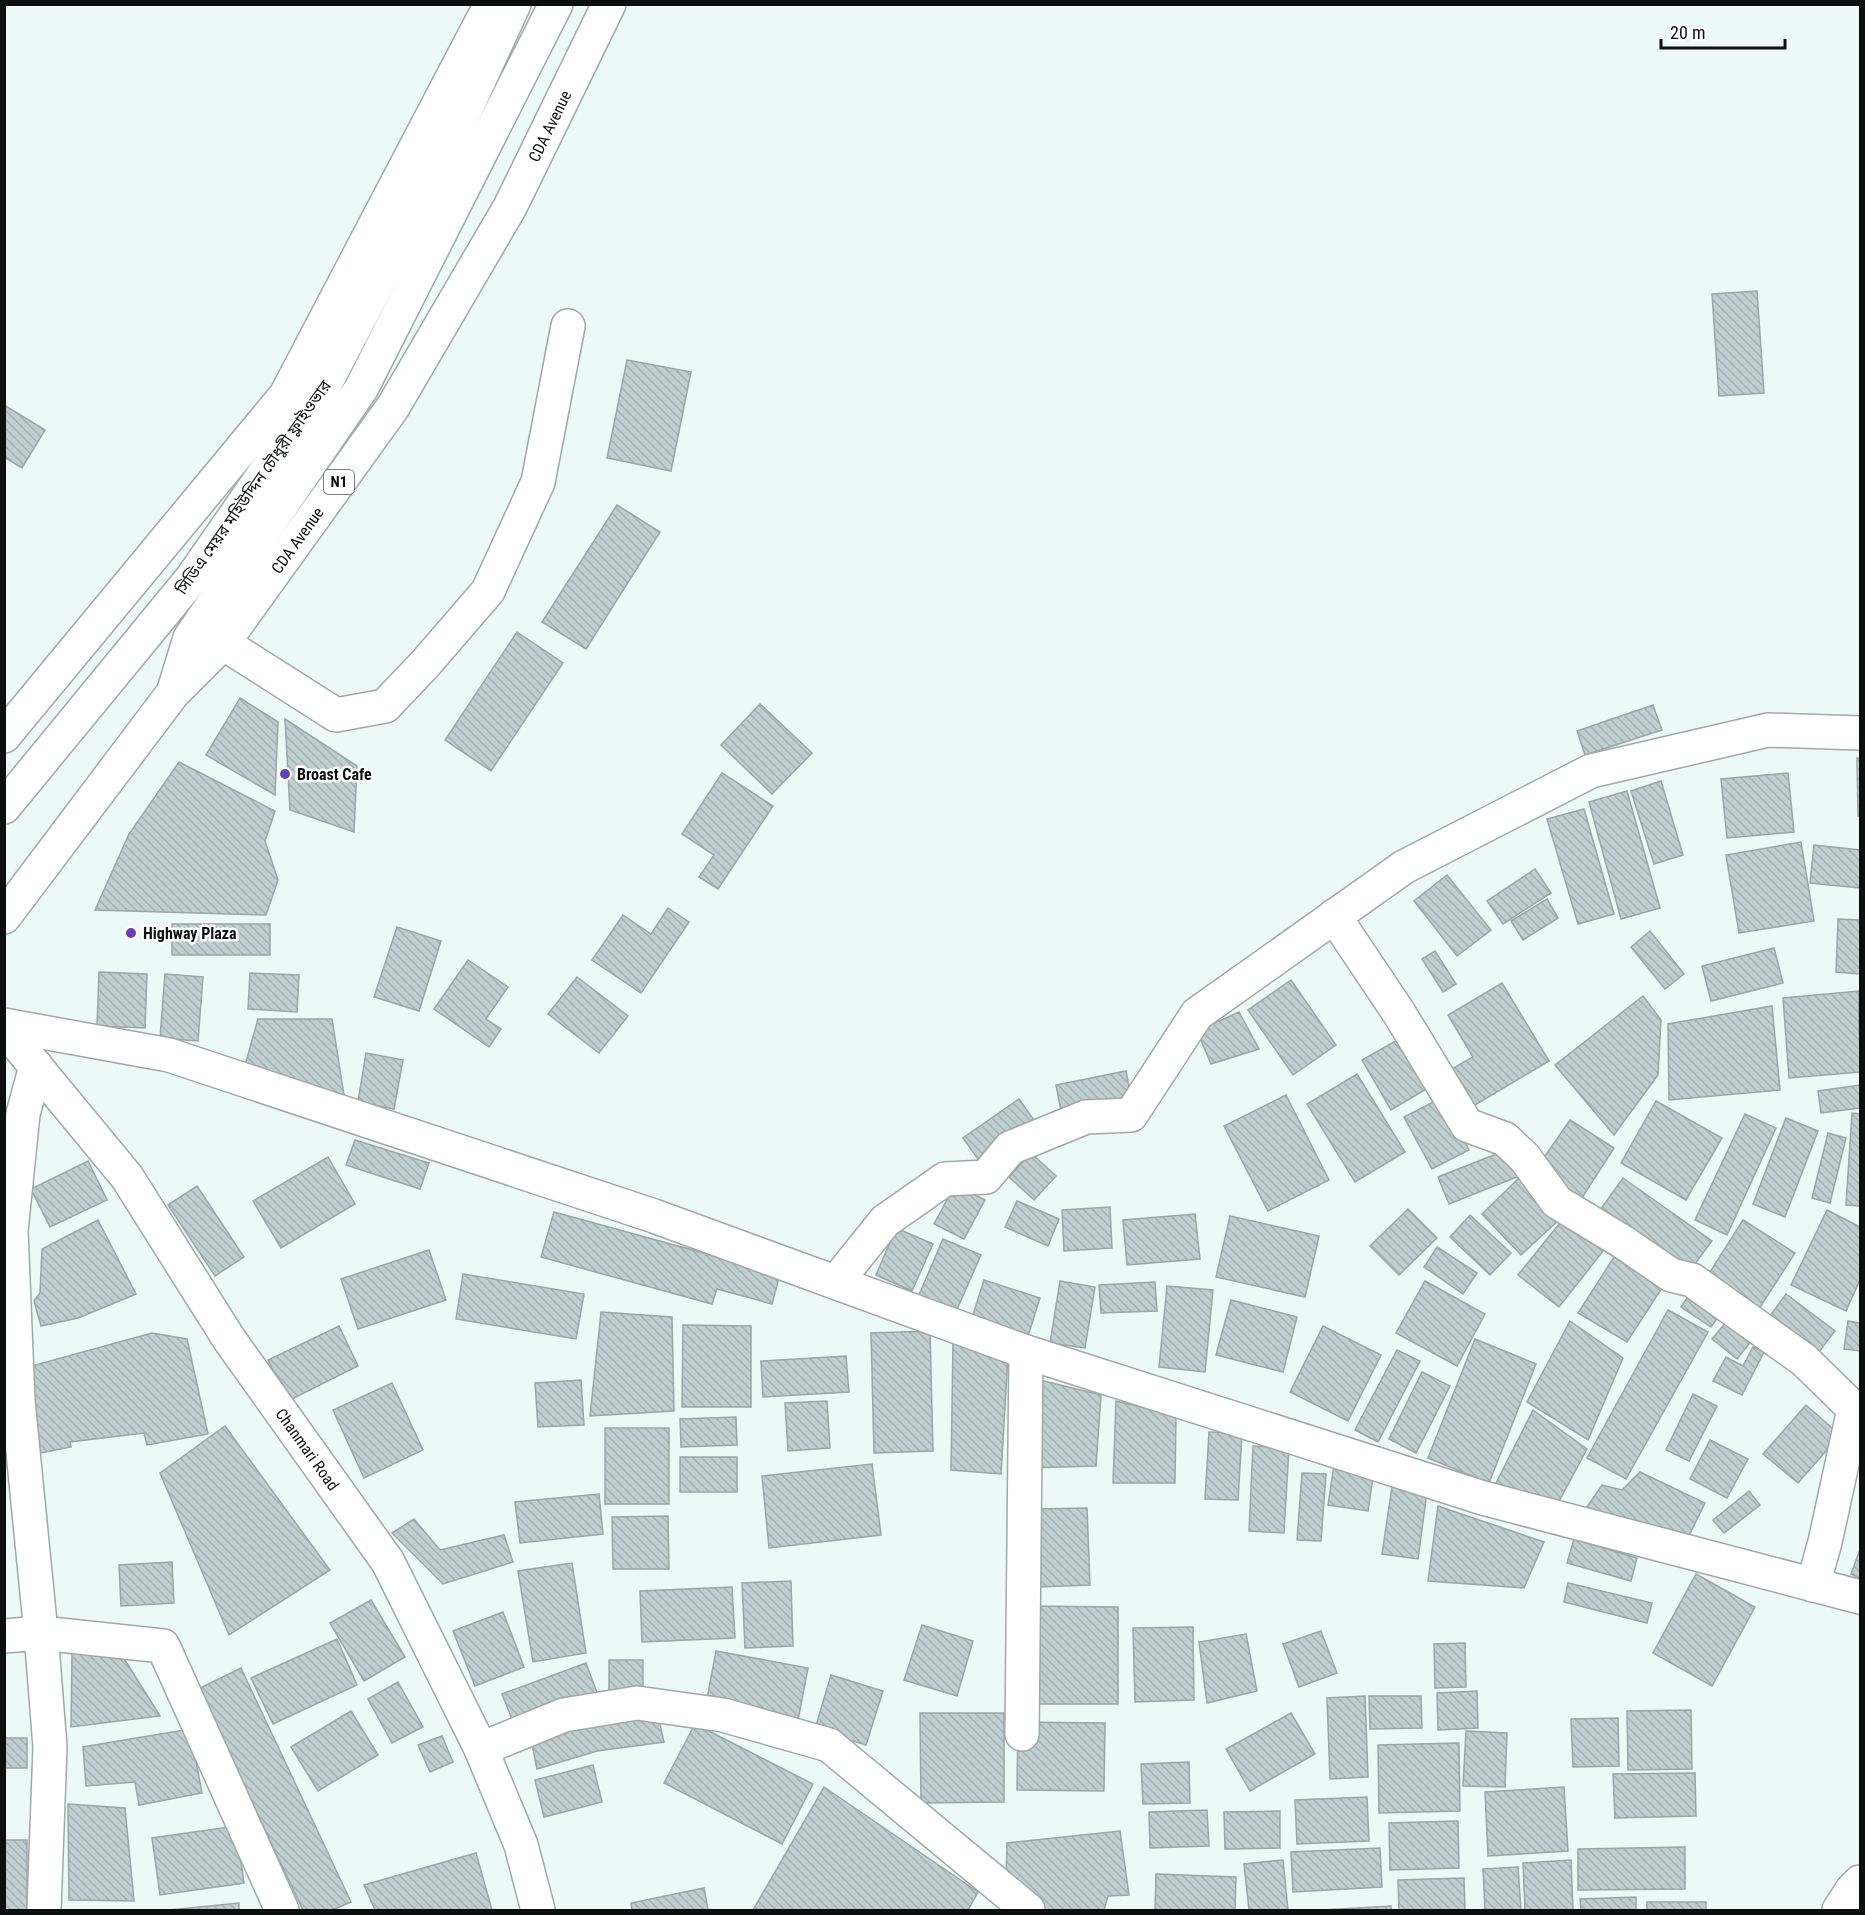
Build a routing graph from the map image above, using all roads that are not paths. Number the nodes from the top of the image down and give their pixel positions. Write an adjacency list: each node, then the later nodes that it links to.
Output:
1 (491, 4): 9 (main road)
2 (514, 4): 10 (main road, সিডিএ মেয়র মহিউদ্দিন চৌধুরী ফ্লাইওভার)
3 (556, 4): 7 (main road)
4 (609, 4): 6 (main road, CDA Avenue / N1)
5 (568, 326): 6 (main road)
6 (223, 643): 7 (main road, CDA Avenue / N1)
7 (173, 693): 12 (main road, CDA Avenue / N1)
8 (1860, 733): 11 (main road)
9 (4, 736)
10 (4, 807)
11 (1334, 916): 15 (main road); 17 (main road)
12 (4, 917)
13 (4, 1027): 14 (main road, Chanmari Road); 15 (main road)
14 (36, 1066): 19 (main road); 22 (main road, Chanmari Road)
15 (836, 1282): 16 (main road)
16 (1026, 1352): 17 (main road); 21 (main road)
17 (1813, 1585): 18 (main road)
18 (1860, 1597)
19 (41, 1633): 20 (main road); 24 (main road); 25 (main road)
20 (4, 1636)
21 (1023, 1734)
22 (481, 1749): 26 (main road, Chanmari Road); 27 (main road)
23 (1860, 1882): 28 (main road)
24 (44, 1911)
25 (282, 1911)
26 (538, 1911)
27 (1028, 1911)
28 (1839, 1911)

